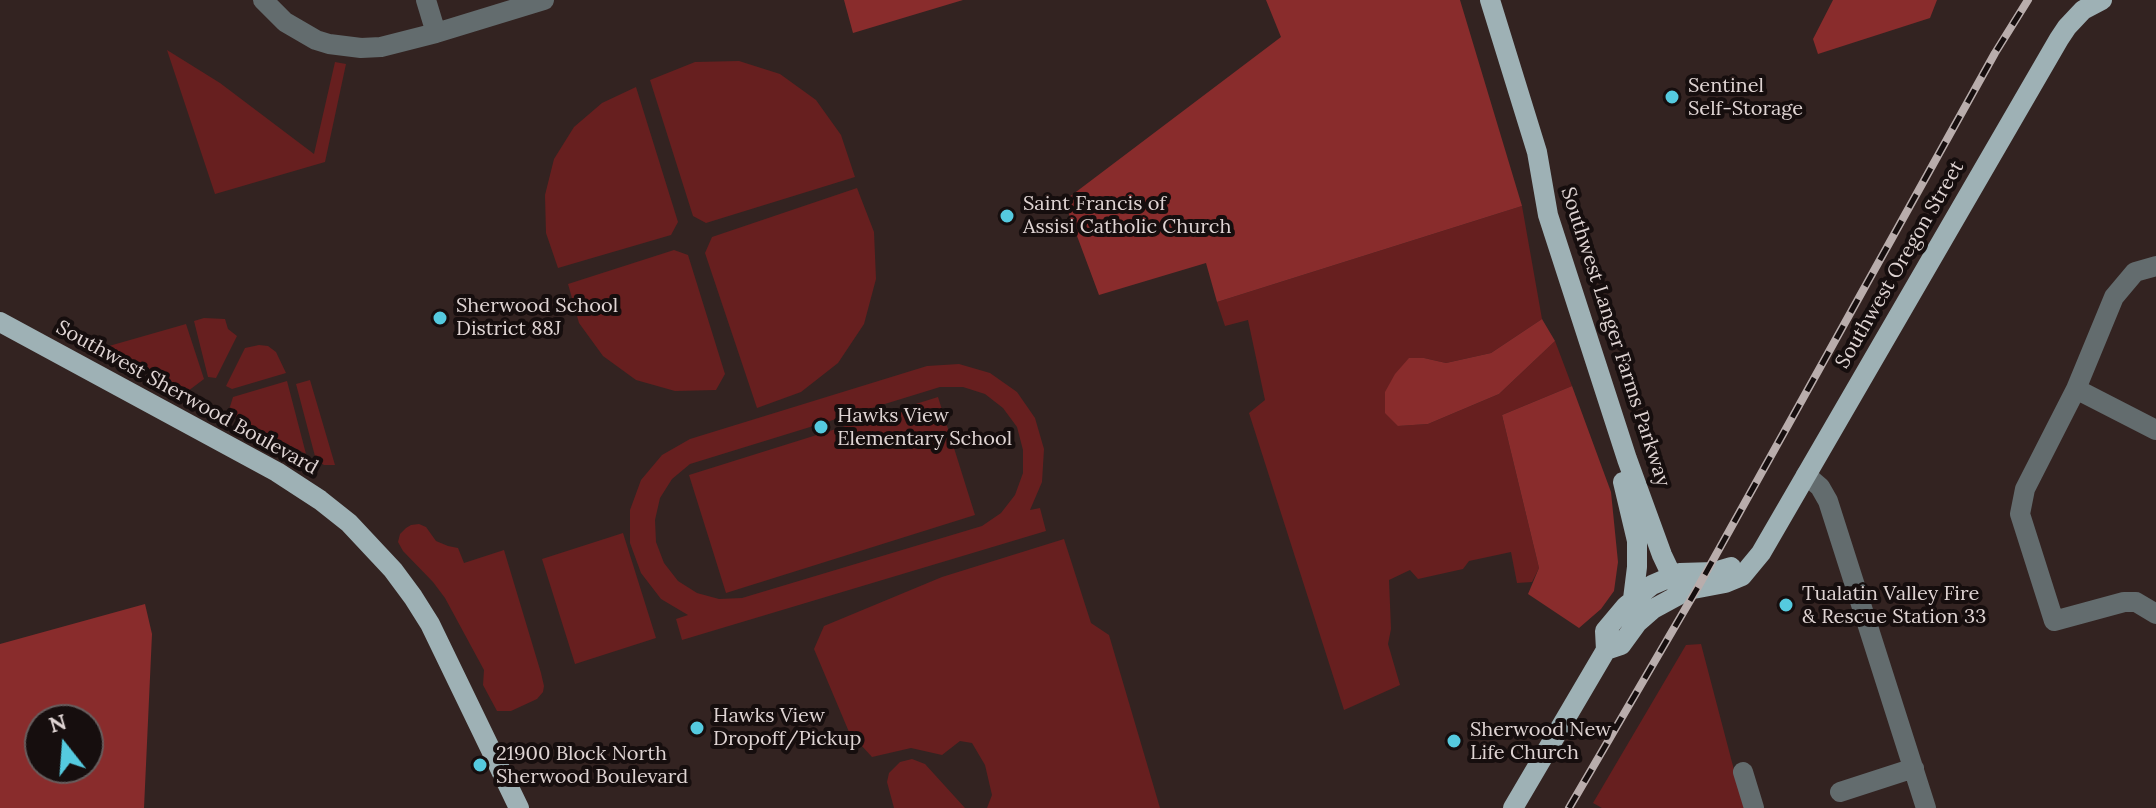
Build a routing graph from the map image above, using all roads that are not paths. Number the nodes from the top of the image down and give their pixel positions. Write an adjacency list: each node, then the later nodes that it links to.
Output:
1 (263, 0): 6 (street)
2 (426, 0): 6 (street)
3 (544, 0): 6 (street)
4 (1490, 0): 11 (main road, Southwest Langer Farms Parkway)
5 (2102, 0): 12 (main road, Southwest Oregon Street)
6 (436, 33)
7 (2156, 266): 9 (street)
8 (0, 322): 20 (main road, Southwest Sherwood Boulevard)
9 (2076, 389): 10 (street); 15 (street)
10 (2156, 430)
11 (1627, 459): 13 (main road, Southwest Langer Farms Parkway); 14 (main road)
12 (1806, 475): 13 (main road, Southwest Oregon Street); 17 (street)
13 (1676, 584): 14 (main road, Southwest Oregon Street); 16 (main road)
14 (1633, 599): 16 (main road, Southwest Oregon Street)
15 (2156, 614)
16 (1606, 650): 21 (main road, Southwest Oregon Street)
17 (1914, 768): 19 (street); 23 (street)
18 (1743, 772): 22 (street)
19 (1840, 792)
20 (519, 808)
21 (1513, 808)
22 (1754, 808)
23 (1926, 808)

